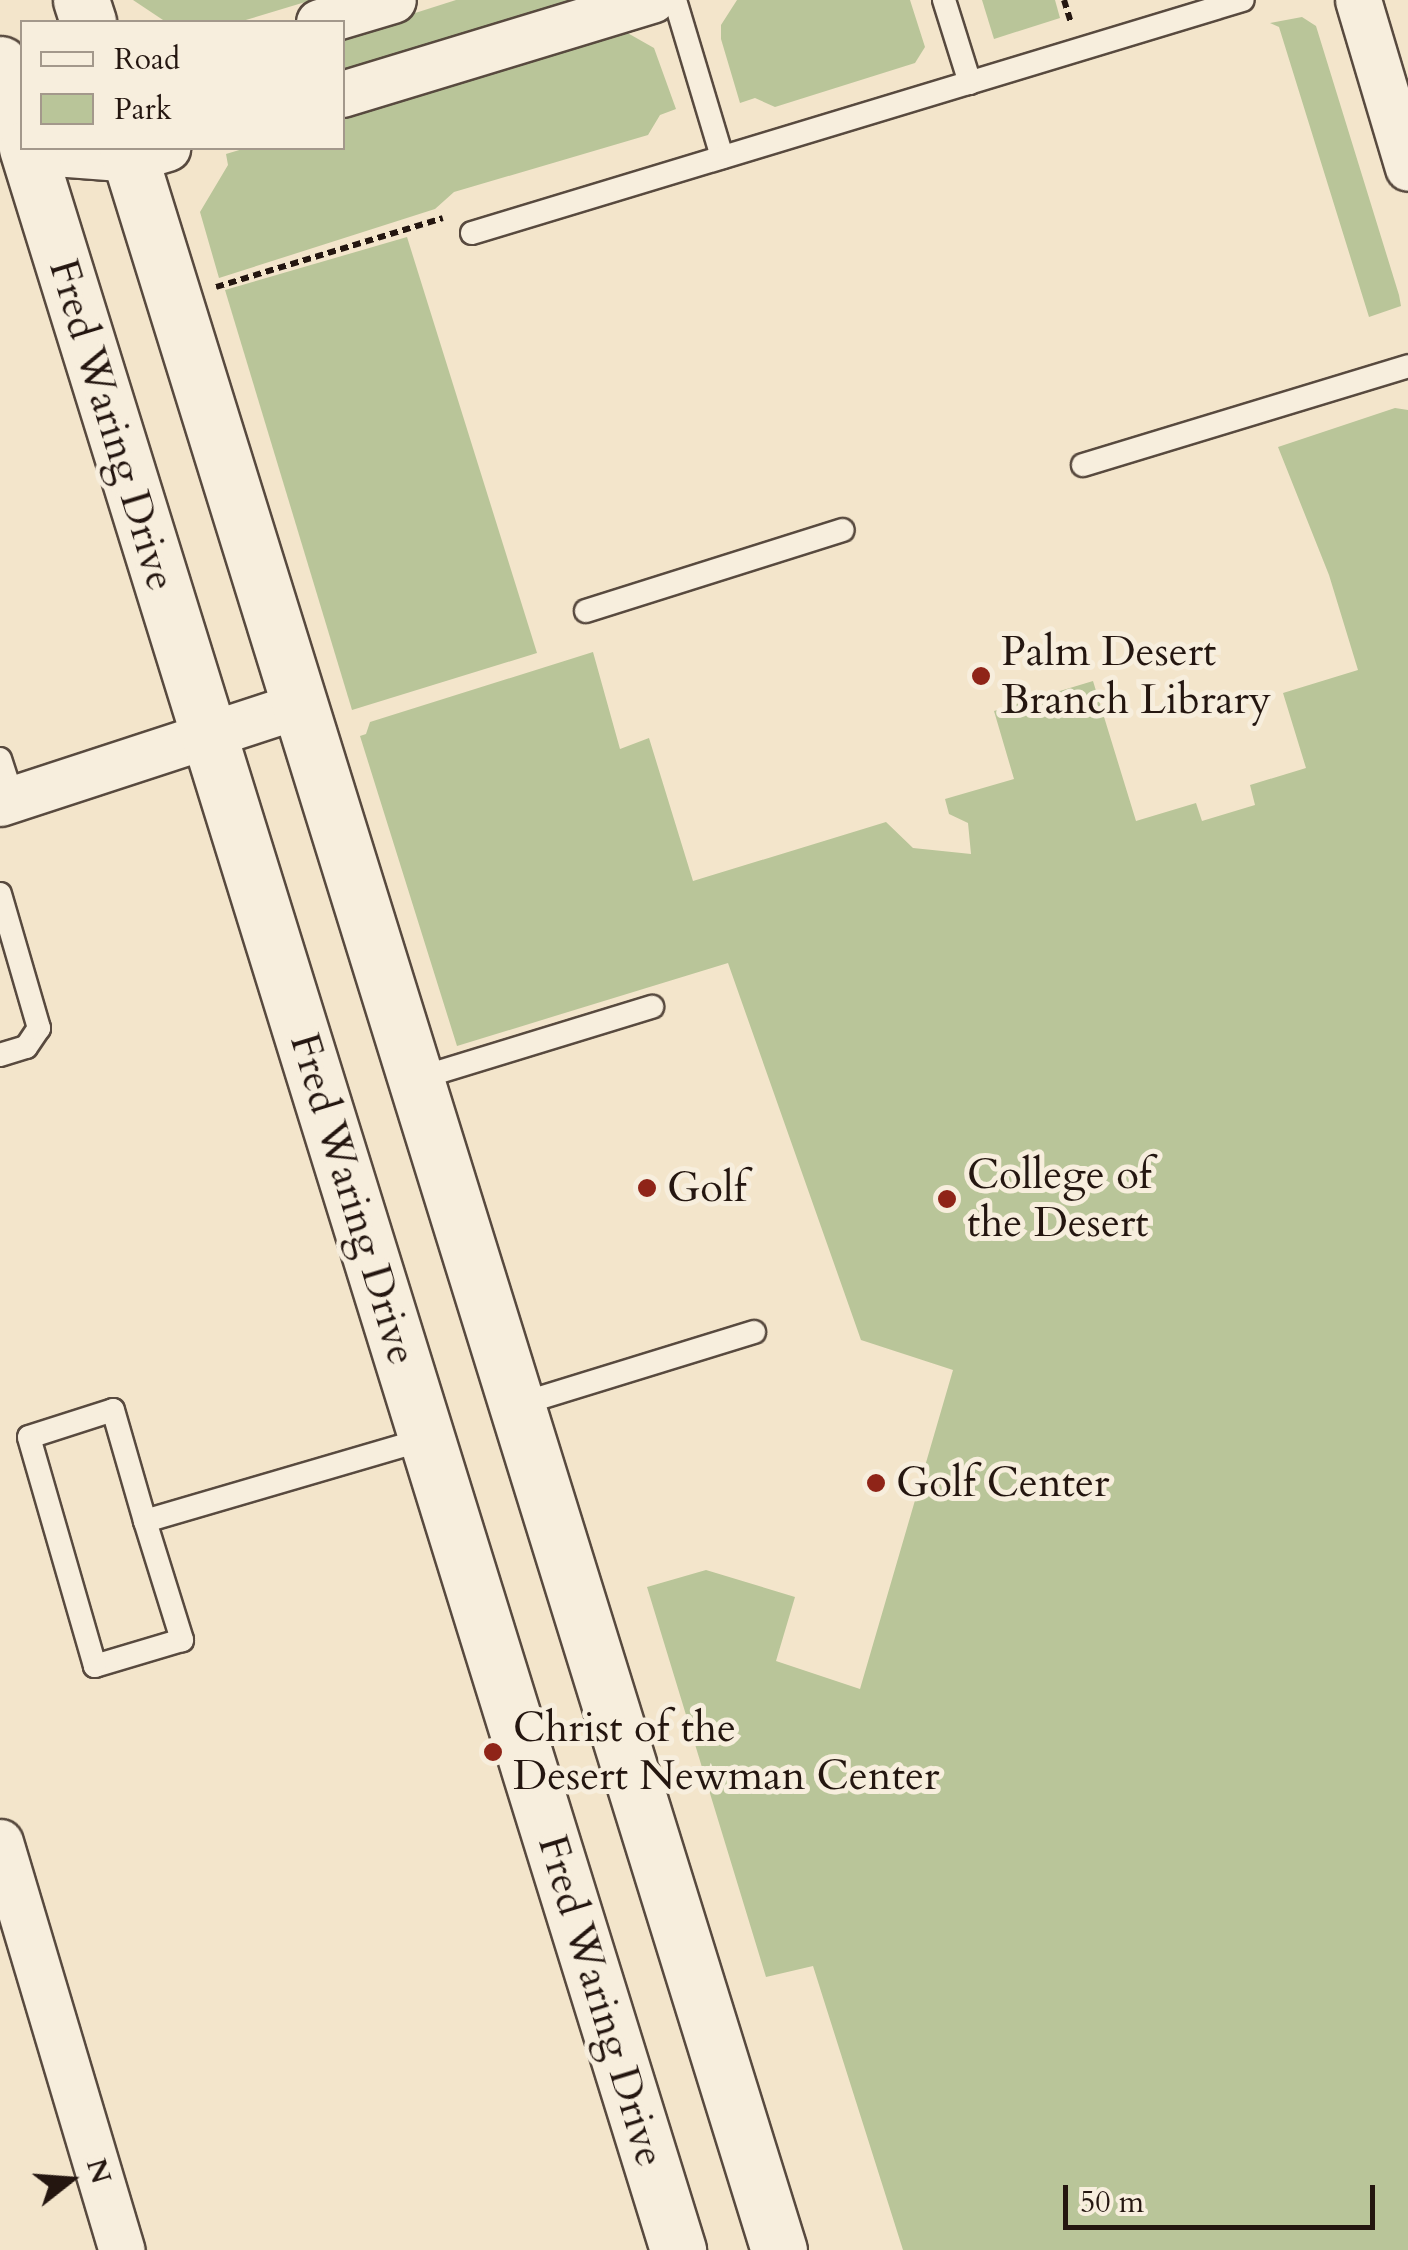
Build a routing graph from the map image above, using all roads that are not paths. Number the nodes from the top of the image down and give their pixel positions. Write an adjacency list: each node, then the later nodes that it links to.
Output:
1 (393, 0): 7 (street)
2 (652, 0): 10 (street)
3 (675, 0): 15 (lane)
4 (944, 0): 9 (lane)
5 (1242, 0): 9 (lane)
6 (1358, 0): 16 (street)
7 (326, 20)
8 (0, 64): 11 (main road, Fred Waring Drive)
9 (970, 83): 15 (lane)
10 (345, 93)
11 (20, 140)
12 (23, 150): 23 (main road, Fred Waring Drive)
13 (102, 150): 14 (street)
14 (142, 151): 22 (main road)
15 (722, 157): 17 (lane)
16 (1408, 168)
17 (472, 233)
18 (1408, 366): 19 (lane)
19 (1083, 465)
20 (843, 530): 21 (lane)
21 (586, 611)
22 (300, 704): 23 (street); 28 (main road)
23 (207, 733): 24 (street); 31 (main road, Fred Waring Drive)
24 (4, 787)
25 (2, 910): 27 (lane)
26 (652, 1007): 28 (lane)
27 (0, 1055)
28 (416, 1079): 30 (main road)
29 (754, 1332): 30 (lane)
30 (516, 1405): 36 (main road)
31 (428, 1438): 32 (lane); 35 (main road, Fred Waring Drive)
32 (146, 1521): 32 (lane)
33 (0, 1842): 34 (street)
34 (122, 2250)
35 (678, 2250)
36 (778, 2250)

